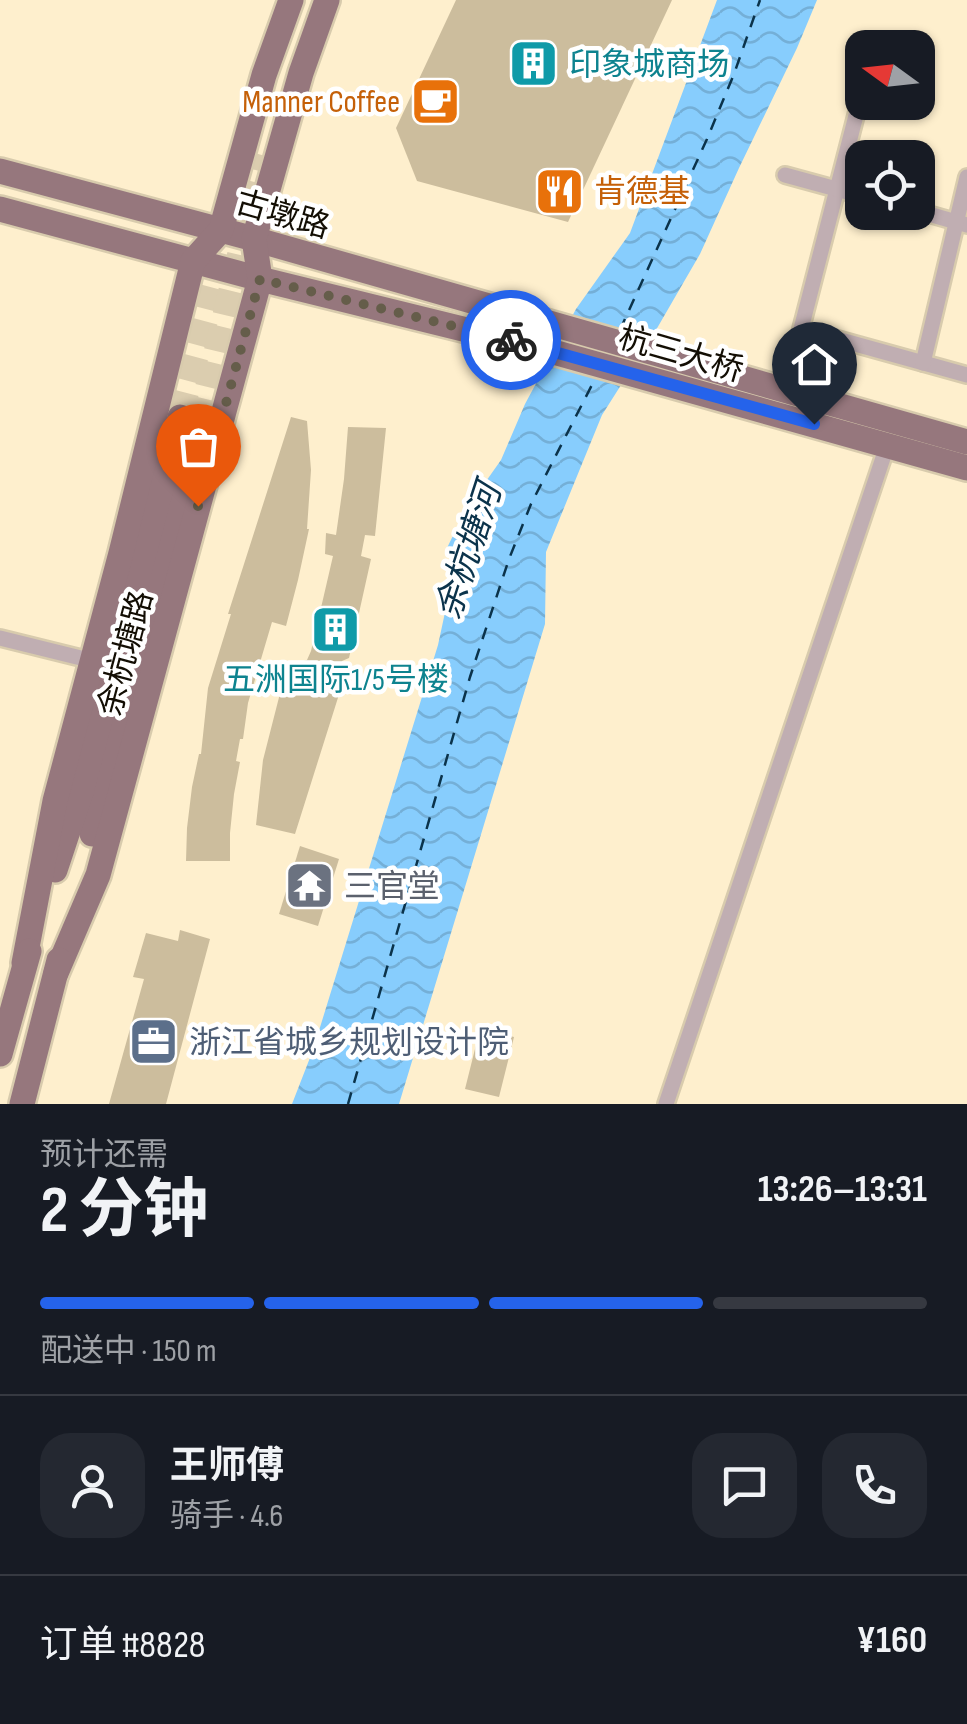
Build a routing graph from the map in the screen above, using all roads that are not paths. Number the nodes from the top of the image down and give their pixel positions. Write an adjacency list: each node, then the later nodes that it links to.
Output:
1 (291, 0): 12 (main road, 余杭塘路)
2 (327, 0): 13 (main road, 余杭塘路)
3 (854, 120): 7 (street)
4 (0, 171): 12 (main road, 古墩路)
5 (785, 175): 7 (street)
6 (967, 177): 11 (street)
7 (837, 189): 8 (street); 18 (street)
8 (845, 191)
9 (0, 209): 14 (main road, 古墩路)
10 (935, 216): 11 (street)
11 (962, 223): 18 (street)
12 (220, 230): 13 (main road, 古墩路); 14 (main road, 余杭塘路)
13 (254, 239): 15 (main road, 余杭塘路); 16 (main road, 古墩路)
14 (194, 261): 15 (main road, 古墩路); 25 (main road, 余杭塘路)
15 (260, 279): 17 (main road, 古墩路); 27 (main road, 余杭塘路)
16 (548, 322): 20 (main road, 杭三大桥)
17 (532, 346): 20 (main road, 杭三大桥)
18 (924, 363): 19 (street)
19 (967, 376)
20 (817, 412): 21 (main road); 22 (main road)
21 (967, 442)
22 (887, 446): 23 (main road); 30 (street)
23 (967, 468)
24 (0, 638): 25 (street)
25 (93, 660): 26 (main road, 余杭塘路)
26 (24, 963): 27 (main road, 余杭塘路); 28 (main road, 余杭塘路)
27 (56, 973): 29 (main road, 余杭塘路)
28 (0, 1054)
29 (22, 1104)
30 (666, 1104)

